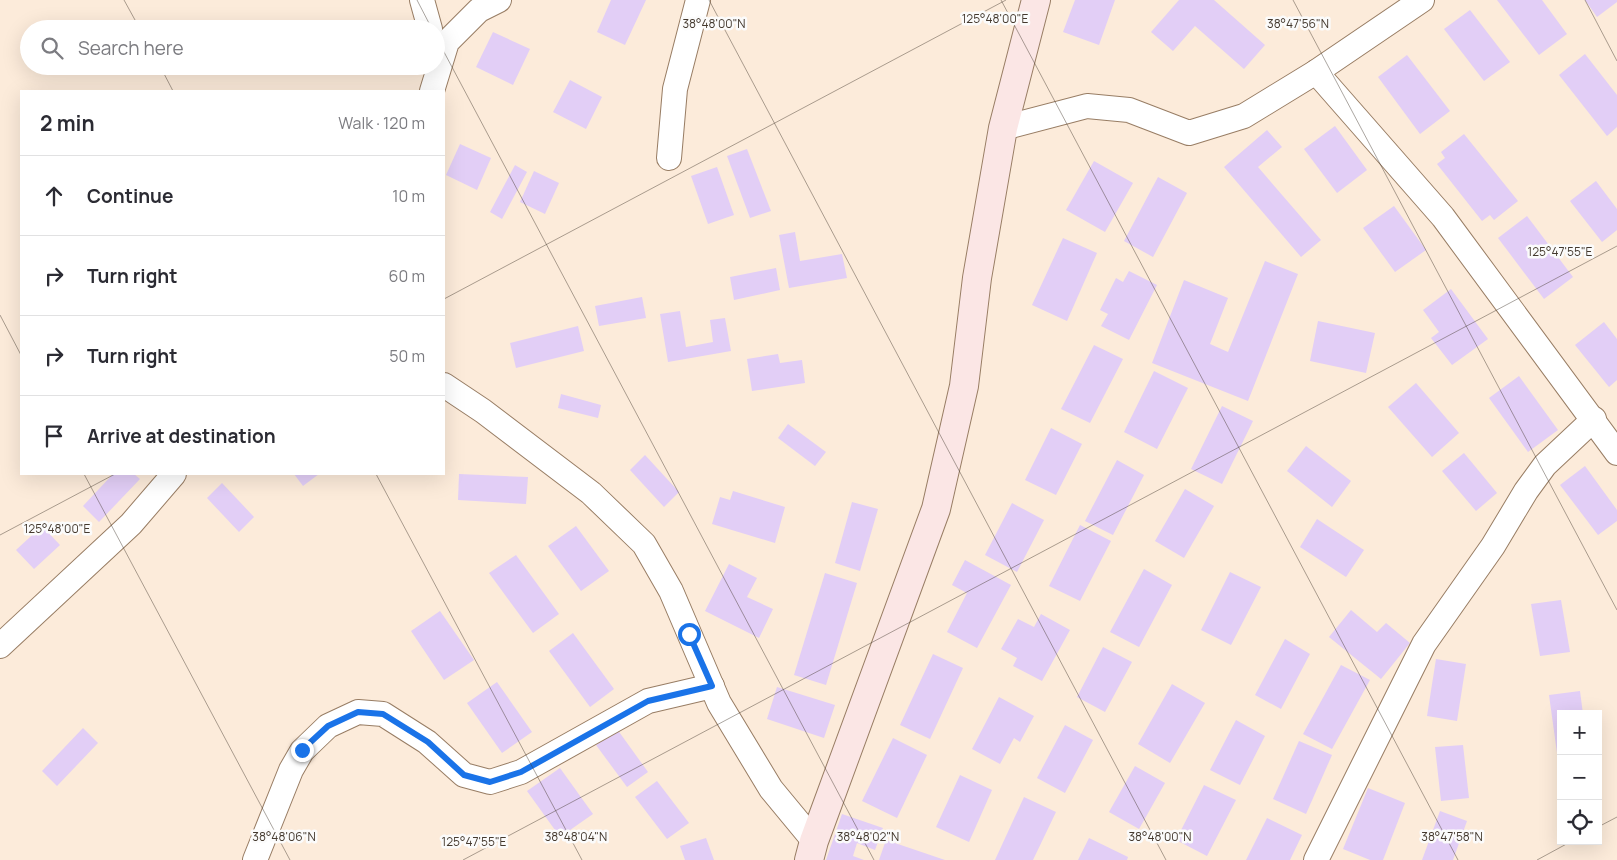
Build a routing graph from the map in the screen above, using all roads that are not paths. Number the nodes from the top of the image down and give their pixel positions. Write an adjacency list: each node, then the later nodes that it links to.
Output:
1 (422, 0): 6 (street)
2 (499, 0): 7 (street)
3 (698, 0): 12 (street)
4 (1036, 0): 11 (main road)
5 (1422, 0): 8 (street)
6 (428, 20)
7 (445, 46)
8 (1316, 72): 11 (street); 14 (street)
9 (435, 75): 10 (street)
10 (432, 90)
11 (1003, 128): 19 (main road)
12 (669, 158)
13 (445, 386): 18 (street)
14 (1594, 419): 15 (street); 21 (street)
15 (1617, 453)
16 (173, 475): 17 (street)
17 (0, 646)
18 (712, 686): 19 (street); 20 (street)
19 (812, 850)
20 (255, 860)
21 (1316, 860)

